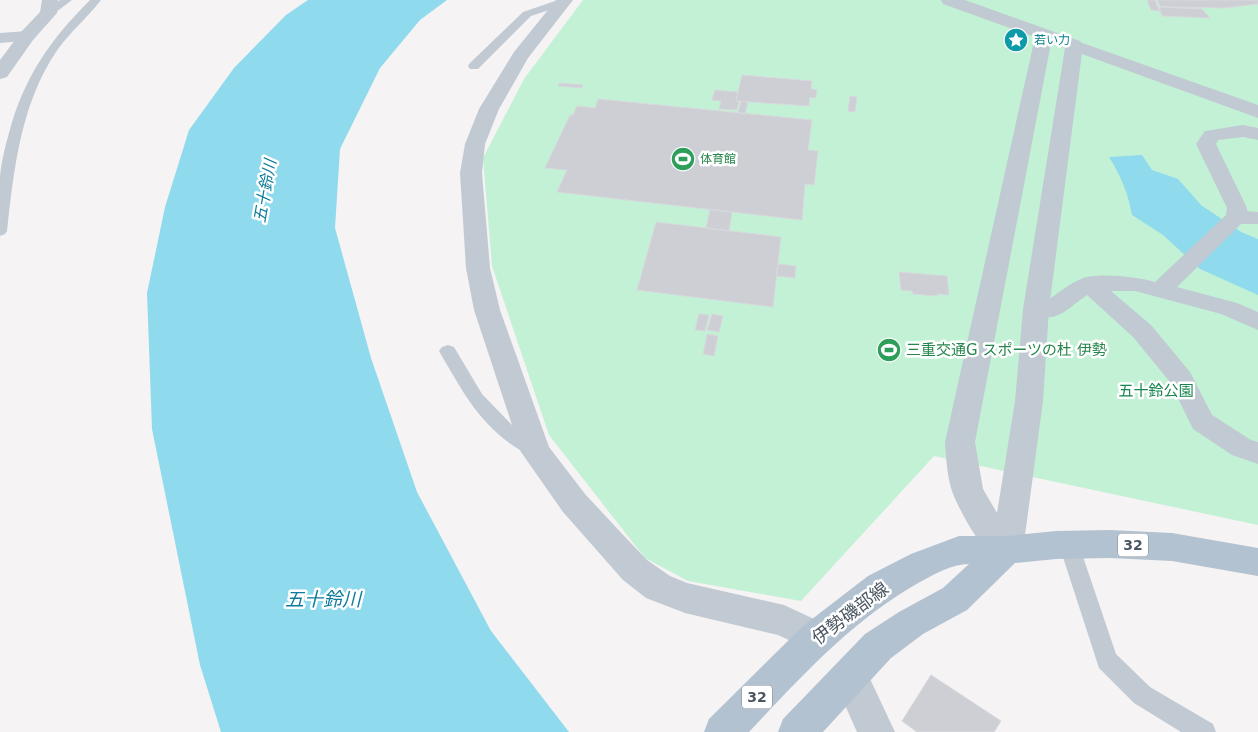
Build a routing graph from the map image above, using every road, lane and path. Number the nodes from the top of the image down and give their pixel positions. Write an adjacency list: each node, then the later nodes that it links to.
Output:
1 (68, 0): 5 (lane)
2 (96, 0): 16 (lane)
3 (949, 0): 6 (street)
4 (564, 1): 10 (lane); 22 (street)
5 (49, 6): 7 (street)
6 (1044, 34): 9 (street); 25 (street)
7 (27, 36): 8 (street); 11 (street)
8 (0, 38)
9 (1074, 45): 12 (street); 19 (street)
10 (474, 66)
11 (0, 74)
12 (1258, 112)
13 (1258, 134): 14 (street)
14 (1236, 217): 15 (street); 18 (street)
15 (1258, 218)
16 (0, 231)
17 (1088, 284): 18 (street); 19 (street); 23 (street)
18 (1168, 284): 20 (street)
19 (1036, 309): 25 (street)
20 (1258, 322)
21 (448, 351): 22 (lane)
22 (536, 452): 27 (street)
23 (1258, 453)
24 (1068, 545): 25 (main road, 伊勢磯部線 / 32); 26 (main road, 伊勢磯部線 / 32); 32 (lane)
25 (1007, 550): 27 (main road, 伊勢磯部線 / 32); 28 (main road)
26 (1258, 562)
27 (804, 650): 29 (main road, 伊勢磯部線 / 32)
28 (838, 689): 30 (main road); 31 (street)
29 (723, 732)
30 (797, 732)
31 (876, 732)
32 (1204, 732)

